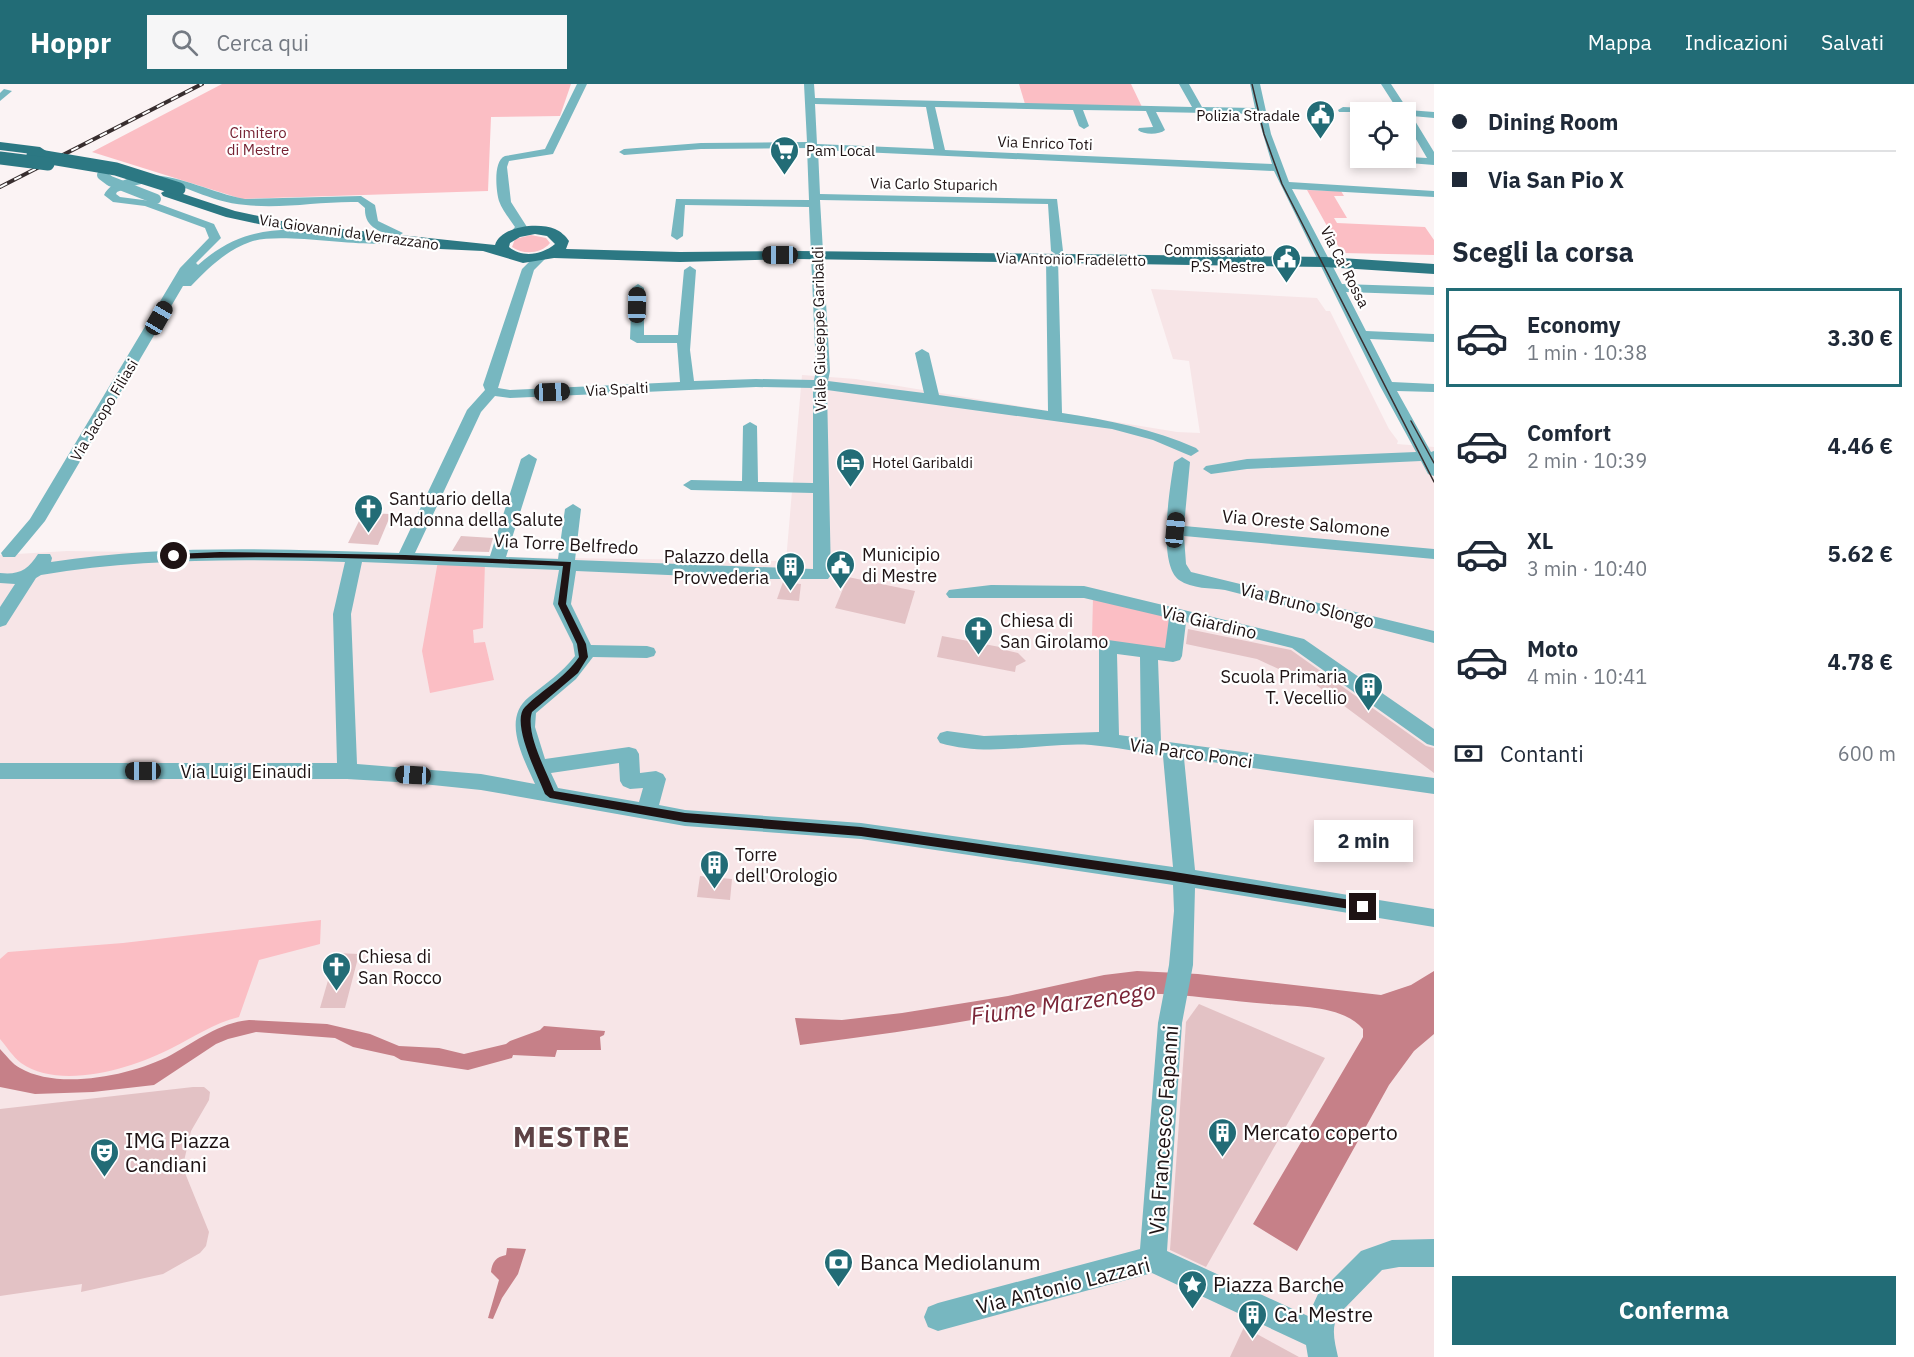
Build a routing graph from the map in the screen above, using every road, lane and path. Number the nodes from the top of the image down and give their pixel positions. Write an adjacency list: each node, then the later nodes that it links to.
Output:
1 (582, 84): 39 (street)
2 (809, 84): 6 (street, Viale Giuseppe Garibaldi)
3 (1184, 84): 11 (street)
4 (1255, 84): 14 (street, Via Ca' Rossa)
5 (1386, 84): 7 (street)
6 (809, 101): 8 (street); 22 (street, Viale Giuseppe Garibaldi)
7 (1397, 102)
8 (930, 104): 9 (street); 25 (street)
9 (1077, 107): 10 (street); 17 (street)
10 (1150, 109): 11 (street); 18 (street)
11 (1199, 110): 14 (street)
12 (1344, 110): 13 (street)
13 (1350, 110)
14 (1261, 111): 30 (street, Via Ca' Rossa)
15 (1416, 114): 16 (street)
16 (1434, 115)
17 (1084, 126)
18 (1143, 130)
19 (1416, 131): 20 (street)
20 (1419, 136): 21 (street); 28 (street)
21 (1434, 137)
22 (811, 146): 24 (street, Via Enrico Toti); 25 (street, Via Enrico Toti); 35 (street, Viale Giuseppe Garibaldi)
23 (0, 152): 26 (main road, bridge); 29 (main road, bridge)
24 (624, 152)
25 (940, 153): 30 (street, Via Enrico Toti)
26 (34, 154): 29 (main road, bridge); 31 (main road, bridge)
27 (1416, 161): 28 (street)
28 (1434, 162)
29 (68, 163): 31 (main road, Via Giovanni da Verrazzano, bridge); 33 (main road, Via Giovanni da Verrazzano)
30 (1278, 168): 32 (street, Via Ca' Rossa)
31 (116, 169): 33 (main road, Via Giovanni da Verrazzano, bridge)
32 (1285, 185): 34 (street); 44 (street, Via Ca' Rossa)
33 (168, 194): 37 (main road, Via Giovanni da Verrazzano); 48 (street)
34 (1434, 194)
35 (814, 200): 36 (street, Via Carlo Stuparich); 42 (street, Via Carlo Stuparich); 43 (street, Viale Giuseppe Garibaldi)
36 (677, 236)
37 (393, 237): 39 (main road, Via Giovanni da Verrazzano); 48 (street); 52 (street)
38 (560, 237): 39 (main road); 40 (main road); 41 (main road)
39 (512, 239): 40 (main road); 46 (street)
40 (548, 255): 41 (main road); 46 (street)
41 (712, 255): 43 (main road)
42 (1055, 255): 43 (main road, Via Antonio Fradeletto); 44 (main road, Via Antonio Fradeletto); 63 (street)
43 (816, 256): 57 (street, Viale Giuseppe Garibaldi)
44 (1325, 262): 45 (main road, Via Antonio Fradeletto); 50 (street, Via Ca' Rossa)
45 (1434, 268)
46 (528, 269): 61 (street)
47 (690, 270): 55 (street)
48 (183, 276): 52 (street)
49 (638, 288): 55 (street)
50 (1337, 288): 51 (street); 53 (street, Via Ca' Rossa)
51 (1434, 291)
52 (170, 299): 75 (street, Via Jacopo Filiasi)
53 (1361, 335): 54 (street); 59 (street, Via Ca' Rossa)
54 (1434, 338)
55 (684, 339): 58 (street)
56 (922, 353): 62 (street)
57 (821, 384): 58 (street, Via Spalti); 62 (street, Via Spalti); 72 (street, Viale Giuseppe Garibaldi)
58 (688, 386): 61 (street, Via Spalti)
59 (1387, 386): 60 (street); 65 (street, Via Ca' Rossa)
60 (1434, 388)
61 (492, 391): 80 (street)
62 (932, 398): 63 (street, Via Spalti)
63 (1056, 416): 66 (street, Via Spalti)
64 (750, 426): 71 (street)
65 (1430, 456): 68 (street); 69 (street, Via Ca' Rossa)
66 (1184, 457): 68 (street, Via Spalti); 73 (street)
67 (529, 459): 81 (street)
68 (1208, 464): 73 (street)
69 (1434, 471)
70 (691, 485): 71 (street)
71 (750, 486): 72 (street)
72 (822, 488): 84 (street, Viale Giuseppe Garibaldi)
73 (1179, 494): 76 (street)
74 (573, 509): 83 (street)
75 (39, 519): 78 (street, Via Jacopo Filiasi); 82 (street)
76 (1175, 530): 77 (street, Via Oreste Salomone); 89 (street, Via Bruno Slongo)
77 (1434, 554)
78 (5, 556): 82 (street)
79 (355, 557): 80 (street, Via Torre Belfredo); 82 (street, Via Torre Belfredo); 100 (street)
80 (405, 557): 81 (street, Via Torre Belfredo)
81 (497, 561): 83 (street, Via Torre Belfredo)
82 (37, 563): 85 (street); 88 (street)
83 (567, 564): 84 (street, Via Torre Belfredo); 90 (street)
84 (822, 575)
85 (0, 578)
86 (955, 594): 87 (street, Via Giardino)
87 (1181, 616): 92 (street); 94 (street, Via Giardino)
88 (0, 621)
89 (1434, 637)
90 (583, 651): 91 (street); 98 (street)
91 (647, 652)
92 (1149, 653): 95 (street); 96 (street)
93 (947, 738): 95 (street, Via Parco Ponci)
94 (1434, 740)
95 (1108, 741): 96 (street, Via Parco Ponci)
96 (1151, 747): 97 (street, Via Parco Ponci)
97 (1173, 751): 101 (street, Via Parco Ponci); 104 (street, Via Francesco Fapanni)
98 (540, 767): 102 (street); 103 (street)
99 (0, 771): 100 (street, Via Luigi Einaudi)
100 (347, 771): 102 (street, Via Luigi Einaudi)
101 (1434, 786)
102 (550, 794): 103 (street, Via Luigi Einaudi)
103 (647, 812): 104 (street, Via Luigi Einaudi)
104 (1184, 878): 105 (street, Via Luigi Einaudi); 107 (street, Via Francesco Fapanni)
105 (1434, 918)
106 (1434, 1252): 109 (street)
107 (1153, 1259): 108 (street, Via Antonio Lazzari); 109 (street, Via Antonio Lazzari)
108 (938, 1317)
109 (1320, 1346)

